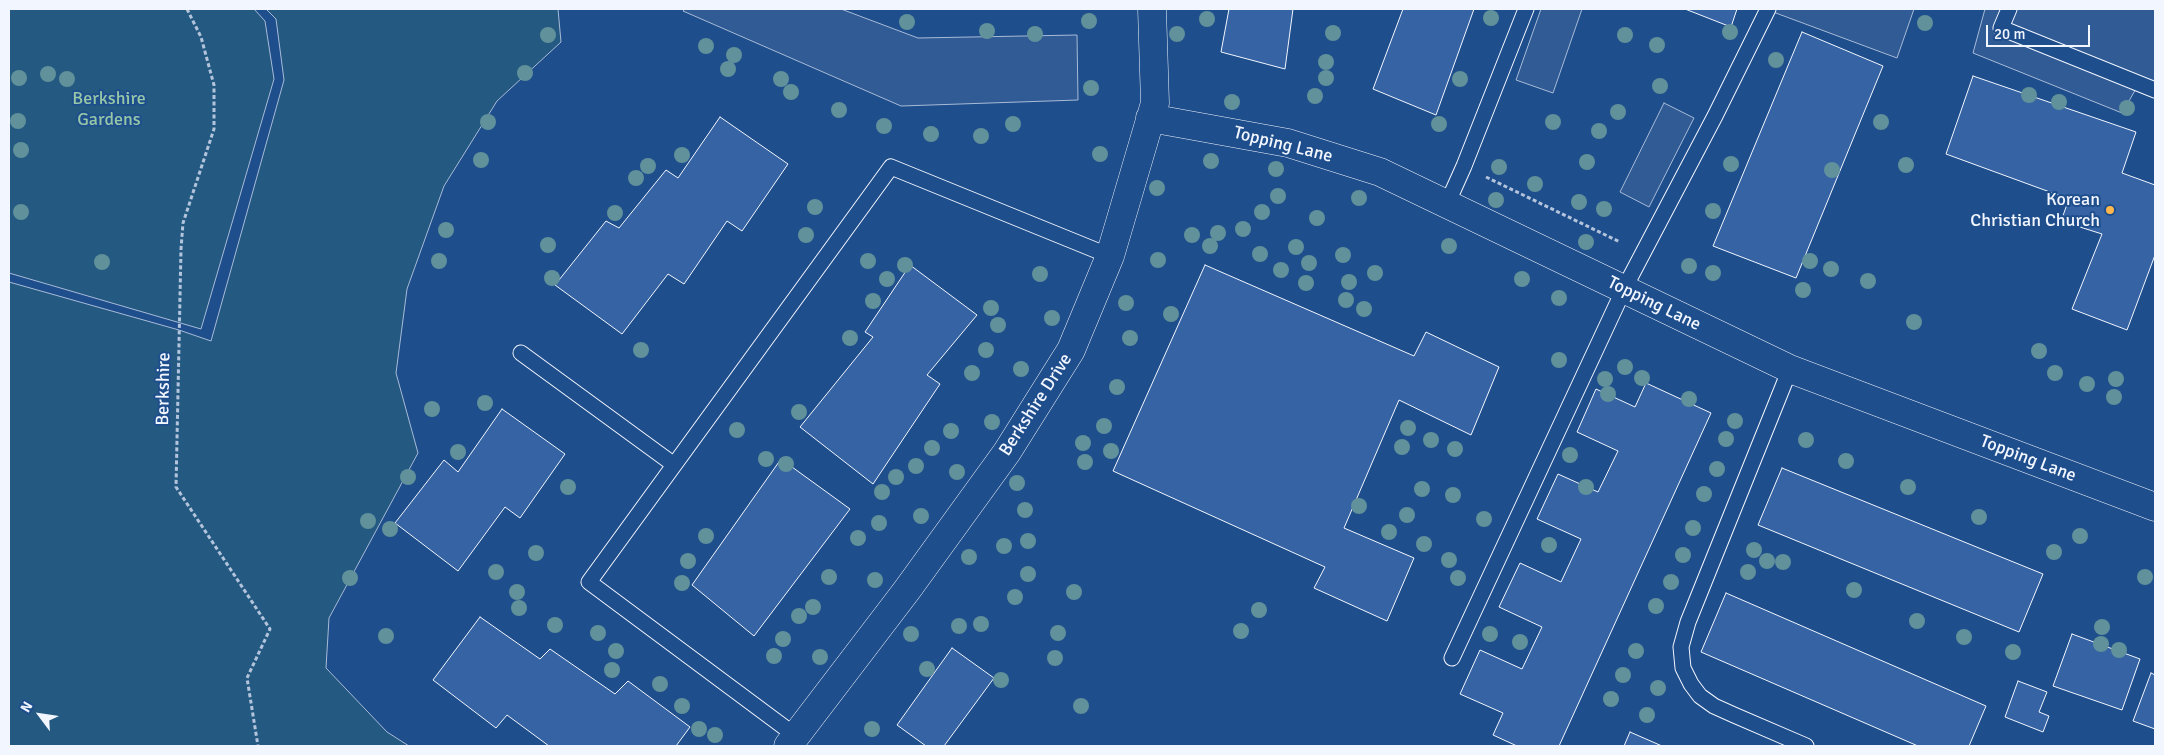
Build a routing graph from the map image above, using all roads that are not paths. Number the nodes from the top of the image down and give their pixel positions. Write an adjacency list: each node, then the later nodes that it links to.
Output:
1 (1152, 9): 6 (street, Berkshire Drive)
2 (1526, 9): 7 (lane)
3 (1768, 9): 9 (lane)
4 (2009, 9): 5 (lane)
5 (2155, 90)
6 (1150, 118): 7 (street, Topping Lane); 8 (street, Berkshire Drive)
7 (1447, 204): 9 (street, Topping Lane)
8 (1110, 256): 12 (lane); 15 (street, Berkshire Drive)
9 (1624, 289): 11 (street, Topping Lane); 14 (lane)
10 (521, 353): 12 (lane)
11 (1790, 369): 13 (street, Topping Lane); 16 (lane)
12 (673, 464): 15 (lane)
13 (2155, 507)
14 (1452, 658)
15 (792, 741)
16 (1806, 746)

